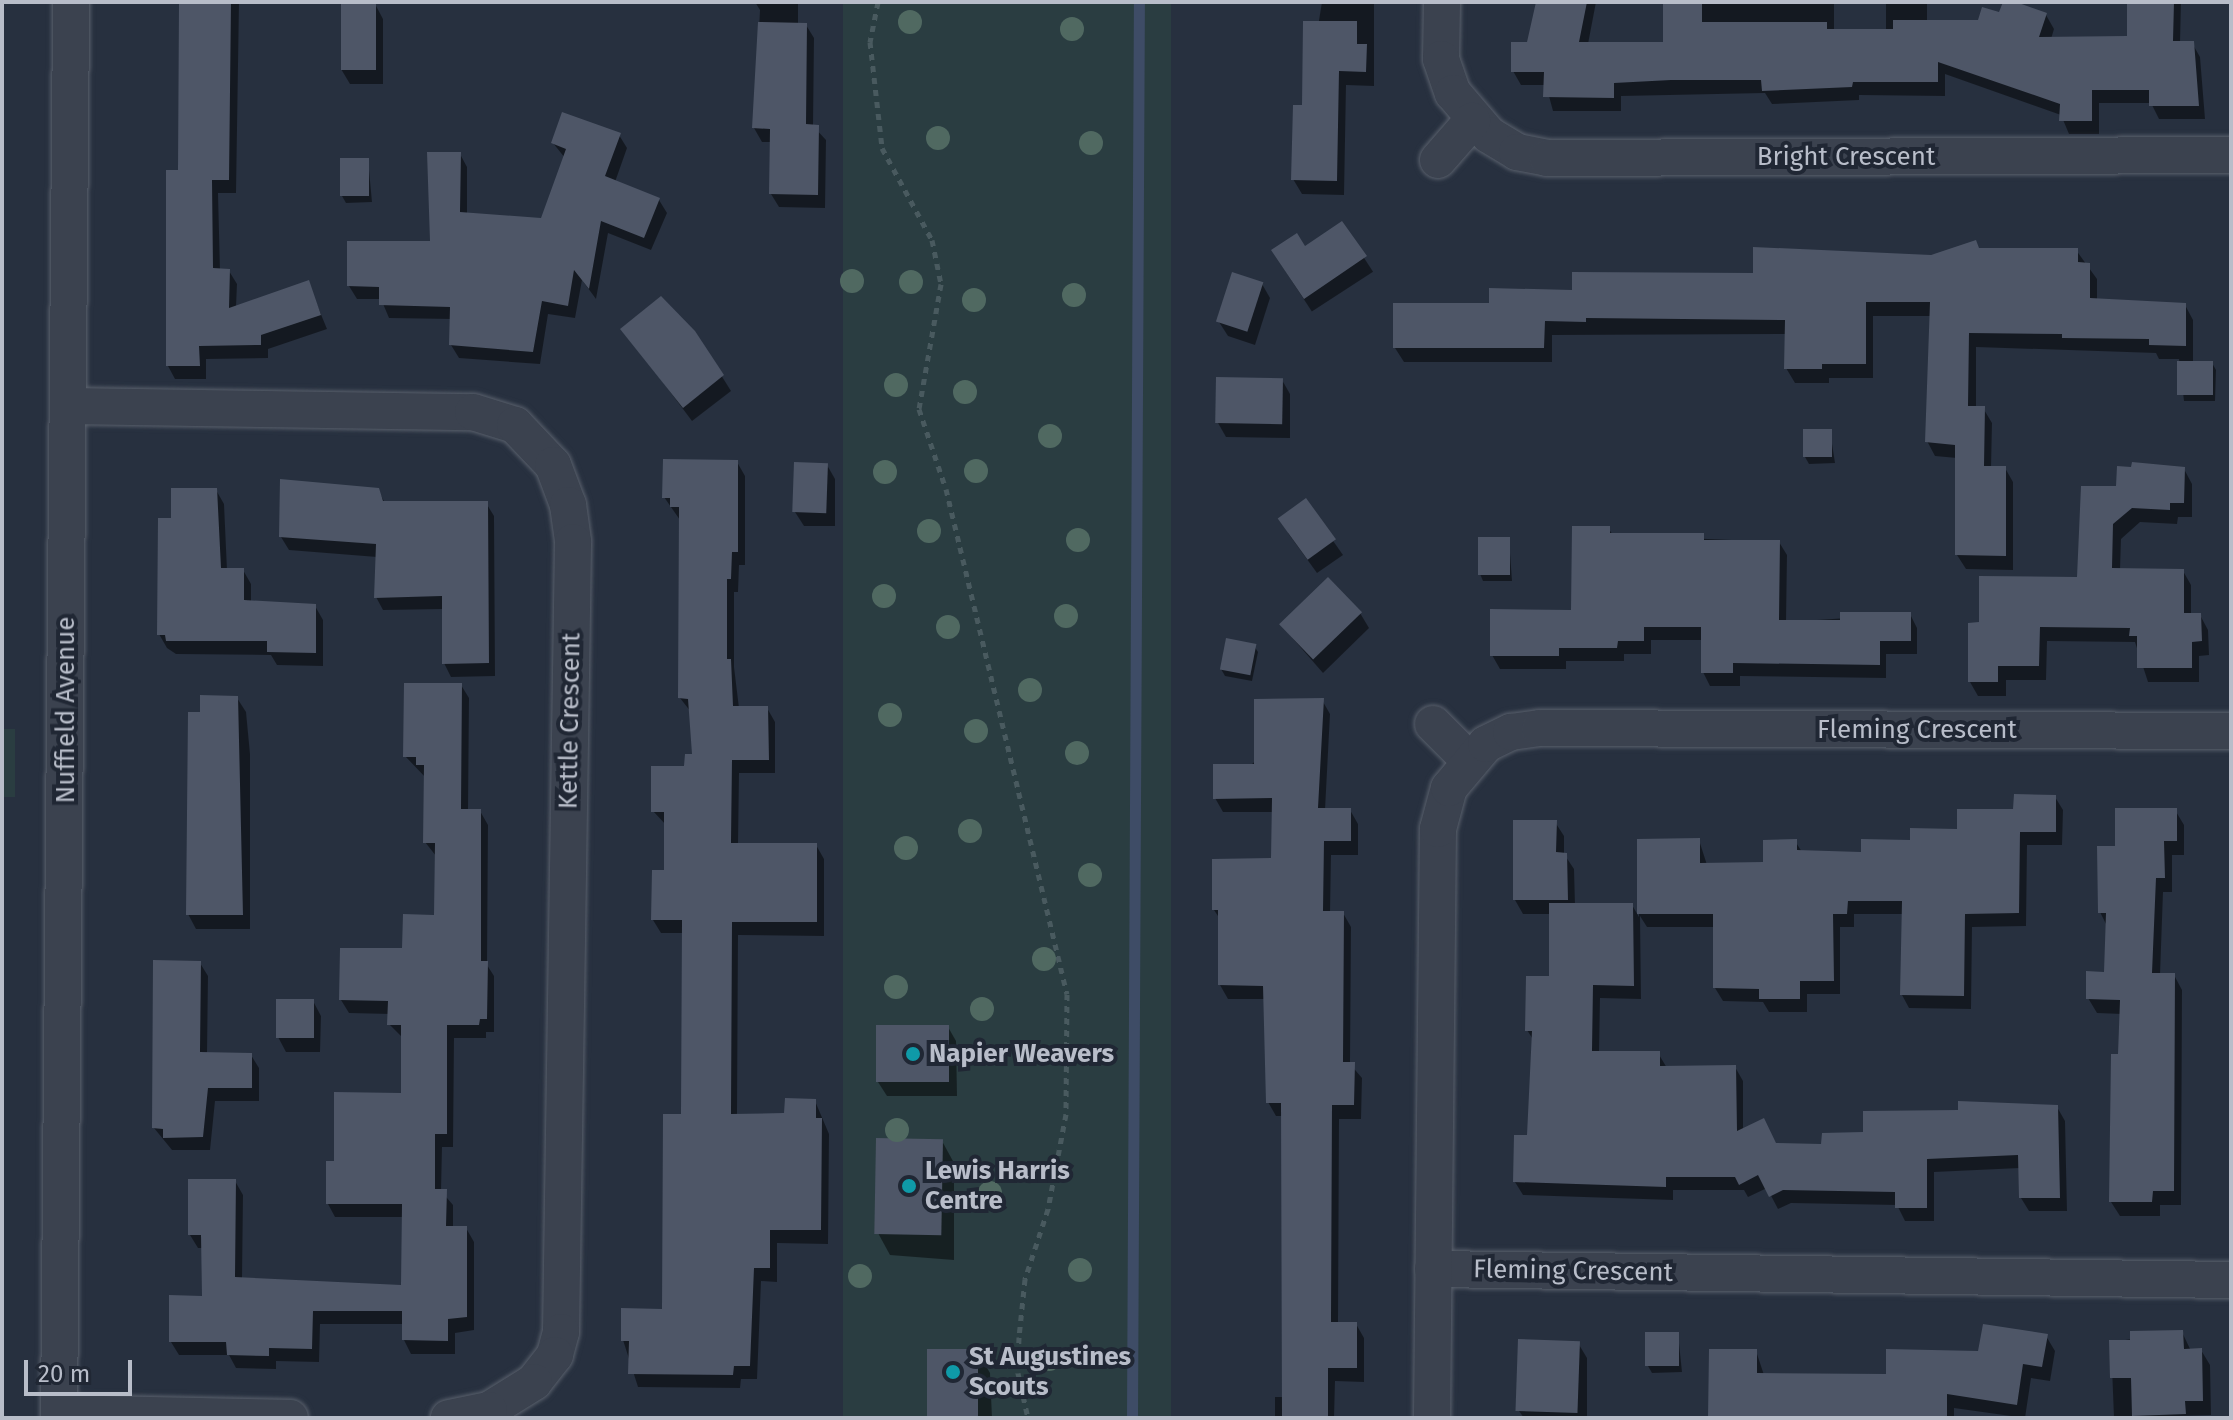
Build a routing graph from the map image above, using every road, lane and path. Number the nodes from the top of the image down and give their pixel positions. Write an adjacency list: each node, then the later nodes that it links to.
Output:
1 (71, 2): 7 (street, Nuffield Avenue)
2 (878, 2): 16 (path)
3 (1442, 2): 4 (street, Bright Crescent)
4 (1472, 121): 5 (street, Bright Crescent); 6 (street)
5 (2231, 155)
6 (1438, 160)
7 (69, 406): 13 (street, Nuffield Avenue); 15 (street, Kettle Crescent)
8 (1433, 724): 10 (street)
9 (2231, 731): 10 (street, Fleming Crescent)
10 (1469, 760): 11 (street, Fleming Crescent)
11 (1433, 1269): 12 (street, Fleming Crescent); 17 (street)
12 (2231, 1280)
13 (59, 1416): 14 (street)
14 (290, 1418)
15 (449, 1418)
16 (1028, 1418)
17 (1432, 1418)

